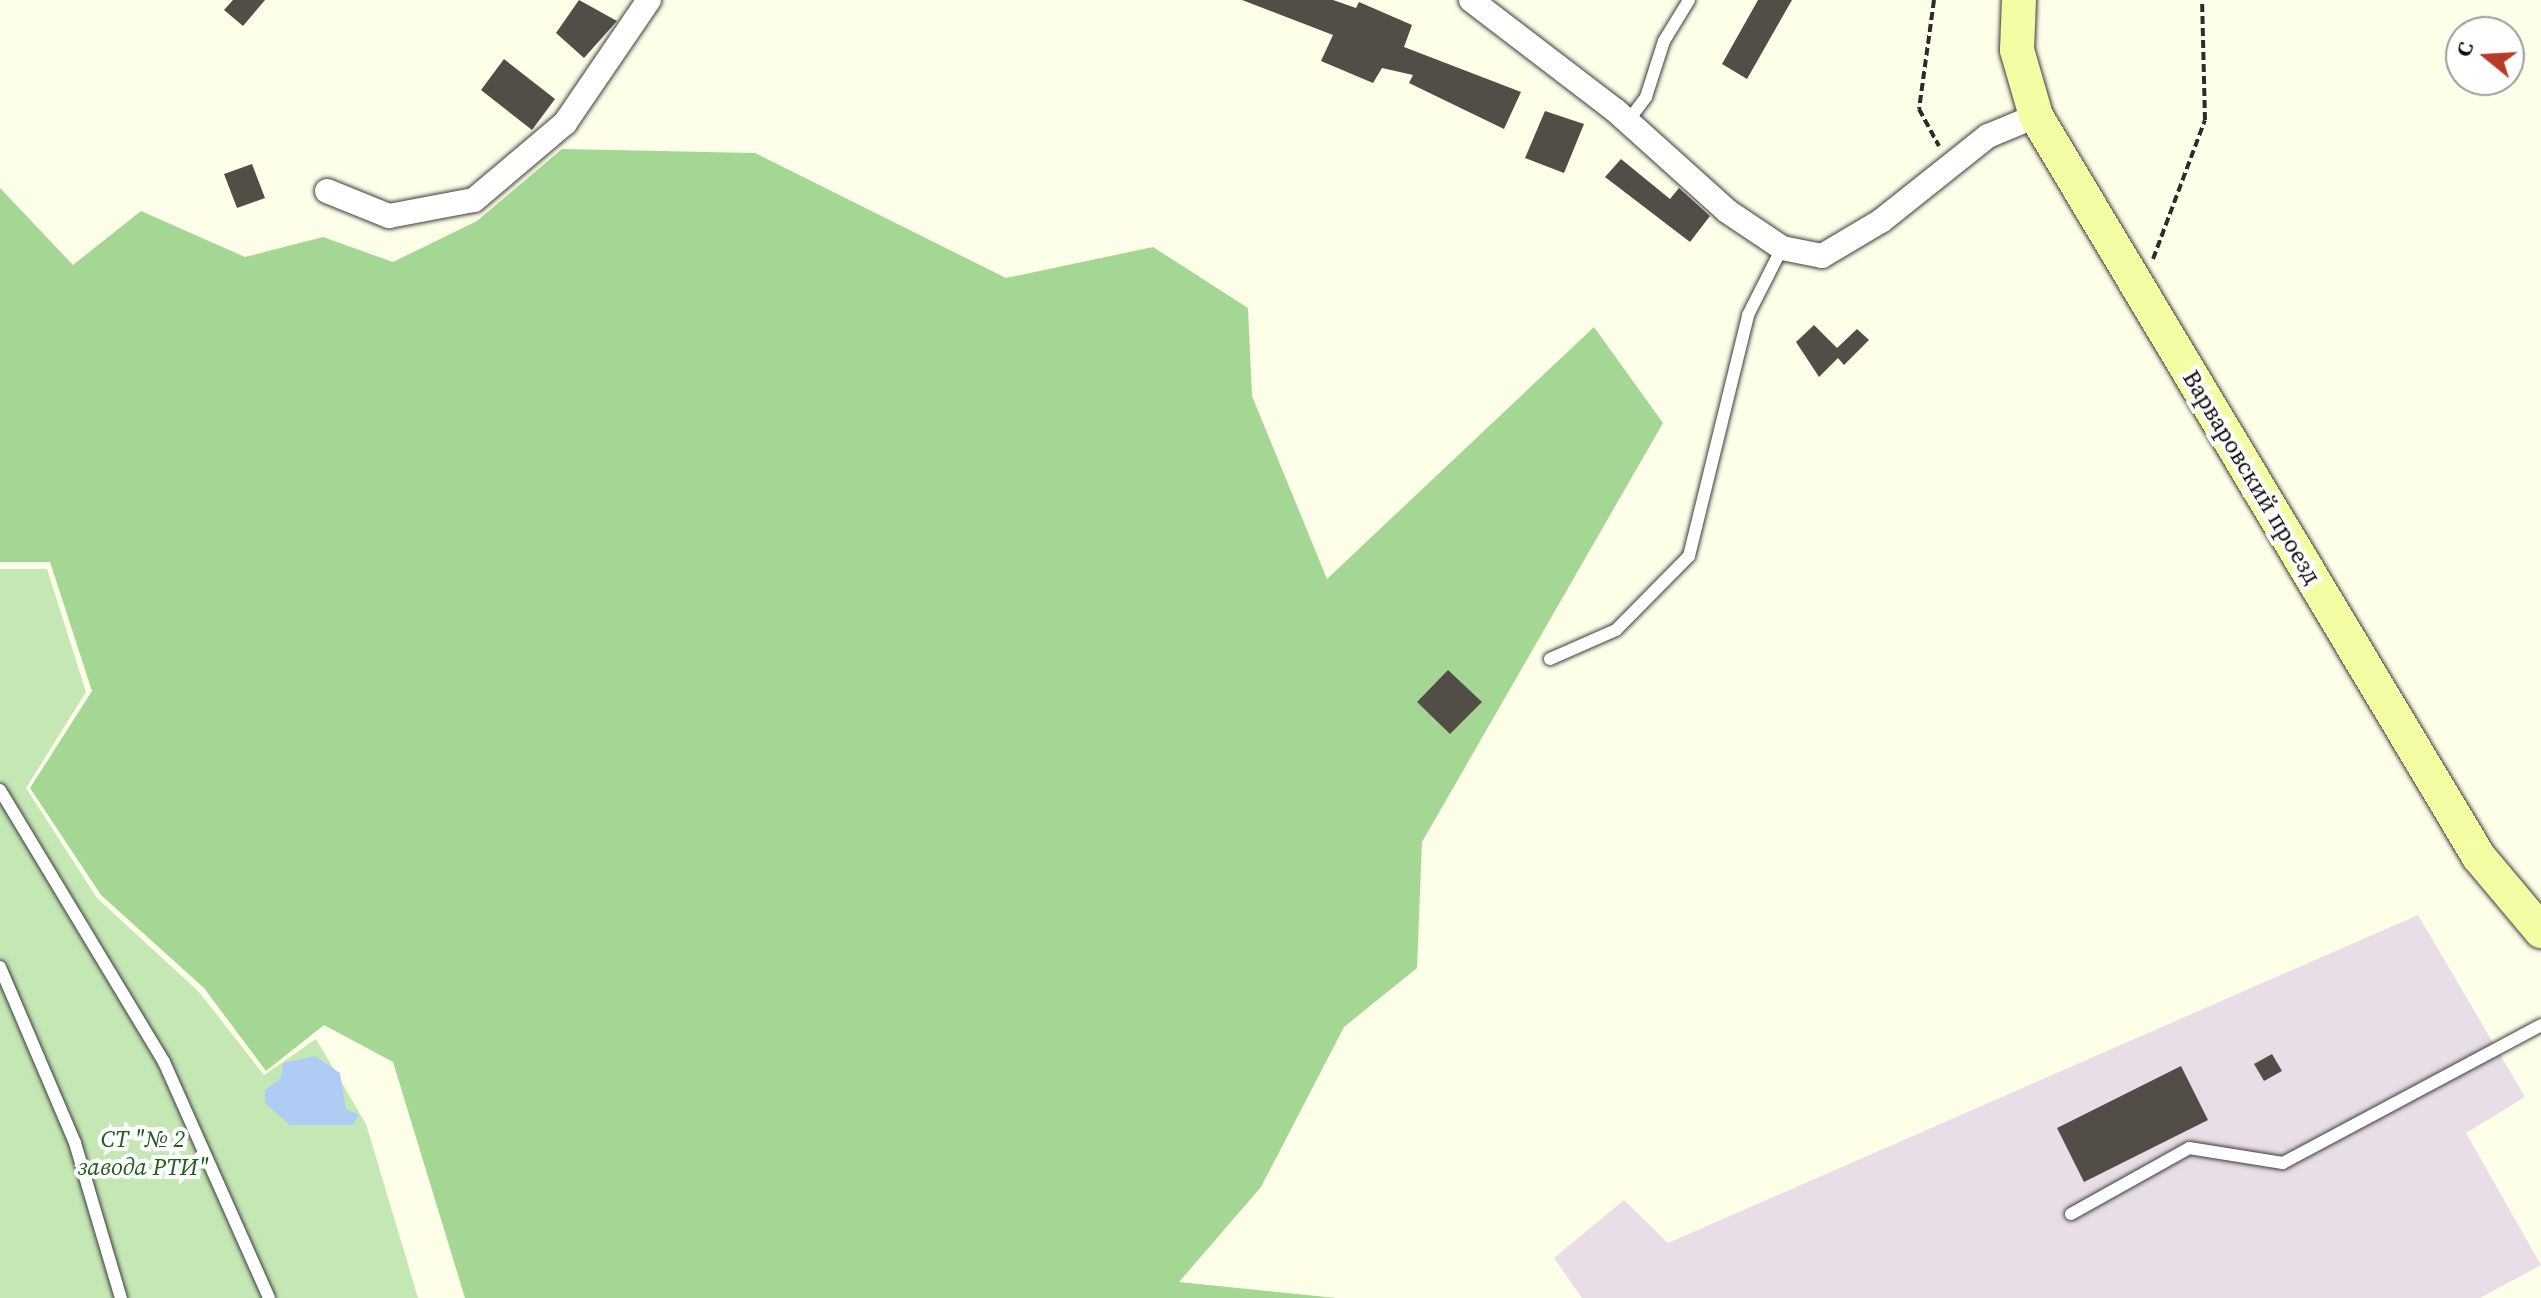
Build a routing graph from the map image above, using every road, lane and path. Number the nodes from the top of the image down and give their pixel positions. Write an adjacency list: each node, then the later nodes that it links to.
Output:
1 (649, 0): 10 (street)
2 (1471, 0): 8 (street)
3 (1689, 0): 8 (lane)
4 (1934, 0): 9 (path)
5 (2019, 0): 7 (street, Варваровский проезд)
6 (2202, 0): 12 (path)
7 (2036, 116): 9 (street); 12 (street, Варваровский проезд)
8 (1628, 121): 11 (street)
9 (1950, 166): 11 (street)
10 (327, 191)
11 (1782, 248): 13 (lane)
12 (2141, 291): 15 (street, Варваровский проезд)
13 (1550, 659)
14 (0, 790): 20 (lane)
15 (2541, 931)
16 (0, 967): 19 (lane)
17 (2541, 1025): 18 (lane)
18 (2071, 1214)
19 (121, 1298)
20 (269, 1298)

